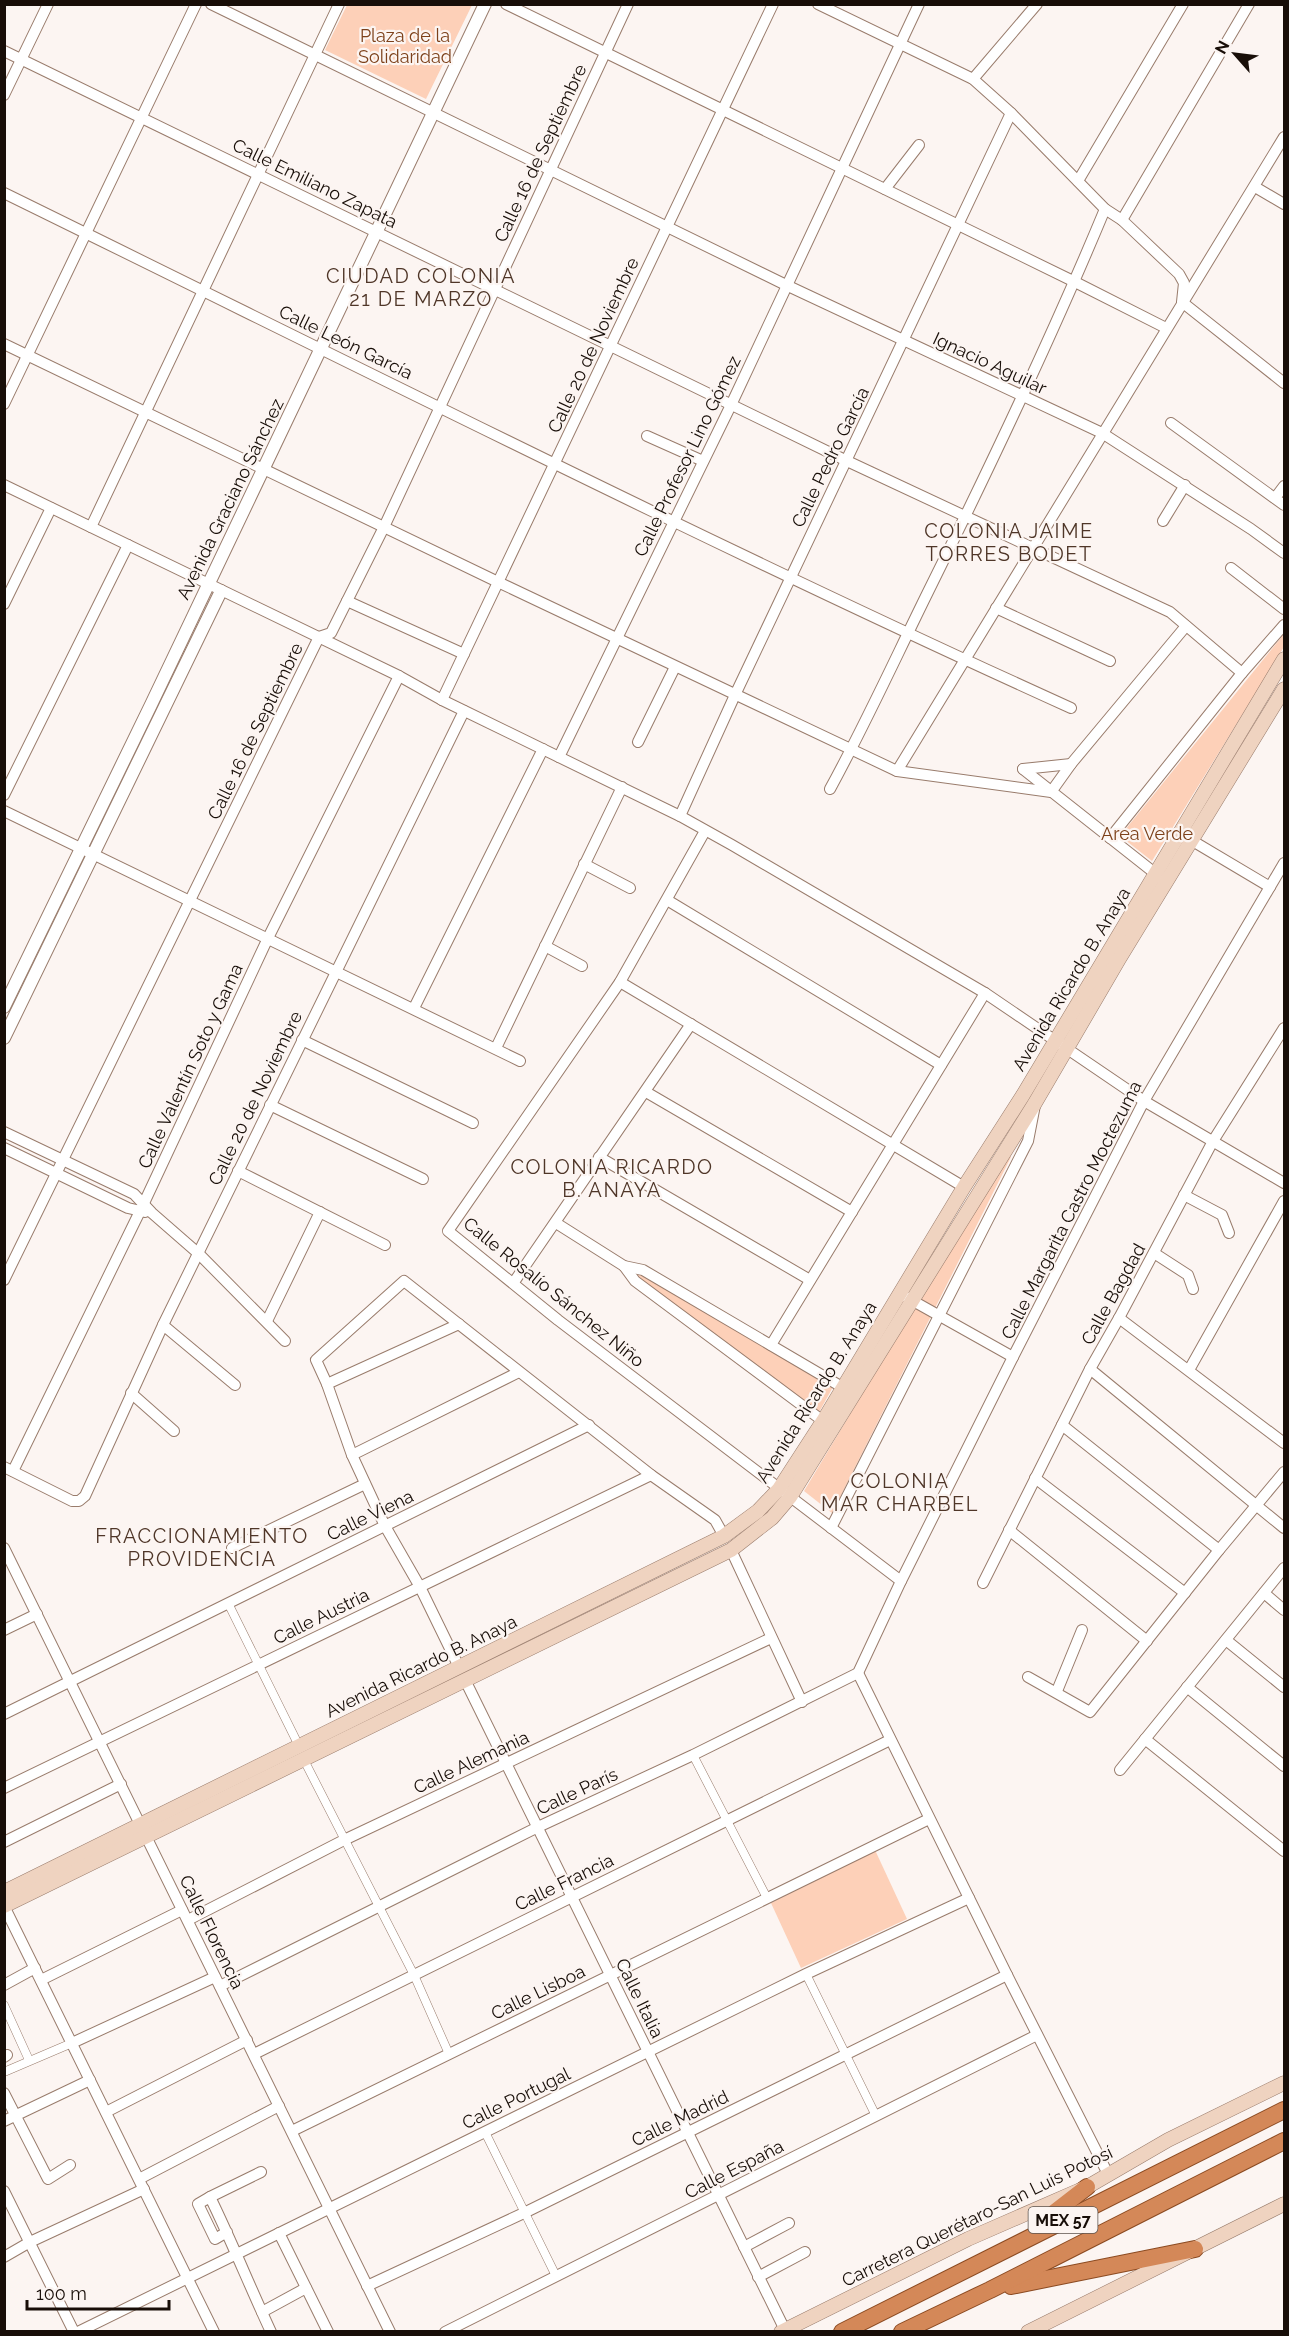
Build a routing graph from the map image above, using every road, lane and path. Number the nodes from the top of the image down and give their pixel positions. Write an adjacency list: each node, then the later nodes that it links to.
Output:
1 (48, 4): 18 (street)
2 (196, 4): 24 (street)
3 (211, 4): 17 (street, Ignacio Aguilar)
4 (339, 4): 17 (street)
5 (485, 4): 22 (street, Avenida Graciano Sánchez)
6 (506, 4): 16 (street)
7 (628, 4): 16 (street, Calle 16 de Septiembre)
8 (773, 4): 21 (street, Calle 20 de Noviembre)
9 (818, 4): 14 (street)
10 (919, 4): 14 (street, Calle Profesor Lino Gómez)
11 (1037, 4): 19 (street)
12 (1183, 4): 30 (street)
13 (1249, 4): 36 (street)
14 (900, 44): 19 (street); 27 (street, Calle Profesor Lino Gómez)
15 (4, 51): 18 (street, Calle Emiliano Zapata)
16 (605, 53): 21 (street); 28 (street, Calle 16 de Septiembre)
17 (314, 55): 22 (street, Ignacio Aguilar); 29 (street)
18 (22, 59): 20 (street); 24 (street, Calle Emiliano Zapata)
19 (973, 78): 23 (street)
20 (4, 95)
21 (724, 110): 27 (street); 37 (street, Calle 20 de Noviembre)
22 (434, 113): 28 (street, Ignacio Aguilar); 39 (street, Avenida Graciano Sánchez)
23 (1011, 113): 30 (street); 38 (street, Calle Pedro García)
24 (142, 116): 29 (street, Calle Emiliano Zapata); 40 (street)
25 (1284, 136): 31 (street)
26 (919, 145): 32 (street)
27 (842, 168): 32 (street); 42 (street, Calle Profesor Lino Gómez)
28 (552, 170): 37 (street, Ignacio Aguilar); 43 (street, Calle 16 de Septiembre)
29 (258, 174): 39 (street, Calle Emiliano Zapata); 44 (street)
30 (1078, 181): 35 (street)
31 (1255, 187): 34 (street); 45 (street)
32 (885, 189): 38 (street)
33 (4, 193): 40 (street, Calle León García)
34 (1284, 204)
35 (1106, 209): 36 (street); 41 (street)
36 (1122, 220): 45 (street)
37 (668, 226): 42 (street, Ignacio Aguilar); 49 (street, Calle 20 de Noviembre)
38 (959, 226): 41 (street); 47 (street, Calle Pedro García)
39 (378, 232): 43 (street, Calle Emiliano Zapata); 50 (street, Avenida Graciano Sánchez)
40 (86, 233): 44 (street, Calle León García); 51 (street)
41 (1075, 282): 46 (street); 53 (street)
42 (786, 285): 47 (street, Ignacio Aguilar); 55 (street, Calle Profesor Lino Gómez)
43 (495, 288): 49 (street, Calle Emiliano Zapata); 56 (street, Calle 16 de Septiembre)
44 (203, 291): 50 (street, Calle León García); 57 (street)
45 (1182, 302): 46 (street); 52 (street)
46 (1166, 328): 59 (street)
47 (904, 341): 53 (street, Ignacio Aguilar); 62 (street, Calle Pedro García)
48 (4, 344): 51 (street)
49 (612, 345): 55 (street, Calle Emiliano Zapata); 63 (street, Calle 20 de Noviembre)
50 (322, 349): 56 (street, Calle León García); 64 (street, Avenida Graciano Sánchez)
51 (28, 355): 54 (street); 57 (street)
52 (1284, 383)
53 (1022, 397): 59 (street, Ignacio Aguilar); 70 (street)
54 (4, 404)
55 (731, 405): 61 (street, Calle Profesor Lino Gómez); 62 (street, Calle Emiliano Zapata)
56 (440, 407): 63 (street, Calle León García); 74 (street, Calle 16 de Septiembre)
57 (145, 412): 64 (street); 73 (street)
58 (1171, 423): 68 (street)
59 (1102, 433): 66 (street, Ignacio Aguilar); 76 (street)
60 (647, 436): 61 (street)
61 (703, 461): 71 (street, Calle Profesor Lino Gómez)
62 (847, 461): 70 (street, Calle Emiliano Zapata); 79 (street, Calle Pedro García)
63 (555, 463): 71 (street, Calle León García); 80 (street, Calle 20 de Noviembre)
64 (266, 470): 74 (street); 81 (street, Avenida Graciano Sánchez)
65 (4, 485): 69 (street)
66 (1185, 485): 72 (street); 77 (street, Ignacio Aguilar)
67 (1284, 486): 68 (street)
68 (1280, 502)
69 (51, 508): 73 (street); 84 (street)
70 (966, 516): 76 (street, Calle Emiliano Zapata); 89 (street)
71 (673, 521): 79 (street, Calle León García); 91 (street, Calle Profesor Lino Gómez)
72 (1163, 521)
73 (91, 527): 75 (street)
74 (384, 527): 80 (street); 83 (street, Calle 16 de Septiembre)
75 (128, 544): 81 (street); 113 (street)
76 (1033, 548): 85 (street); 88 (street, Calle Emiliano Zapata)
77 (1284, 553)
78 (1231, 568): 86 (street)
79 (791, 577): 89 (street, Calle León García); 100 (street, Calle Pedro García)
80 (498, 582): 91 (street); 92 (street, Calle 20 de Noviembre)
81 (207, 584): 82 (street); 119 (street, Avenida Graciano Sánchez)
82 (221, 591): 90 (street); 119 (street, Avenida Graciano Sánchez)
83 (347, 601): 90 (street, Calle 16 de Septiembre); 92 (street)
84 (4, 604)
85 (996, 608): 94 (street); 95 (street)
86 (1284, 609)
87 (1284, 625): 97 (street)
88 (1186, 626): 97 (street, Calle Emiliano Zapata); 108 (street)
89 (908, 634): 94 (street, Calle León García); 106 (street)
90 (319, 638): 98 (street); 126 (street, Calle 16 de Septiembre)
91 (617, 639): 96 (street); 107 (street, Calle Profesor Lino Gómez)
92 (464, 654): 101 (street, Calle 20 de Noviembre)
93 (1284, 659): 122 (main road, Avenida Ricardo B. Anaya)
94 (965, 660): 102 (street, Calle León García); 109 (street)
95 (1110, 661)
96 (675, 667): 100 (street); 104 (street)
97 (1242, 673): 117 (street)
98 (399, 676): 101 (street); 128 (street, Calle Valentín Soto y Gama)
99 (1284, 689): 118 (main road, Avenida Ricardo B. Anaya)
100 (735, 695): 106 (street); 115 (street, Calle Pedro García)
101 (442, 700): 103 (street)
102 (1071, 708)
103 (464, 711): 105 (street); 132 (street, Calle 20 de Noviembre)
104 (638, 742)
105 (543, 749): 107 (street); 136 (street)
106 (851, 750): 109 (street); 111 (street)
107 (559, 757): 110 (street)
108 (1071, 764): 112 (street); 112 (street)
109 (897, 771): 112 (street)
110 (622, 787): 115 (street); 121 (street)
111 (830, 789)
112 (1051, 792): 117 (street)
113 (4, 795)
114 (4, 811): 119 (street)
115 (680, 816): 116 (street)
116 (705, 831): 127 (street, Calle Rosalío Sánchez Niño); 134 (street)
117 (1110, 838): 122 (street)
118 (1191, 840): 123 (main road, Avenida Ricardo B. Anaya); 124 (street)
119 (88, 851): 126 (street); 135 (street, Avenida Graciano Sánchez); 139 (street, Avenida Graciano Sánchez)
120 (1284, 863): 124 (street, Calle Margarita Castro Moctezuma)
121 (584, 864): 125 (street); 129 (street)
122 (1155, 873): 123 (street); 130 (main road, Avenida Ricardo B. Anaya)
123 (1166, 882): 130 (main road, Avenida Ricardo B. Anaya)
124 (1270, 887): 147 (street, Calle Margarita Castro Moctezuma)
125 (630, 888)
126 (190, 900): 128 (street); 156 (street, Calle 16 de Septiembre)
127 (667, 900): 133 (street, Calle Rosalío Sánchez Niño); 145 (street)
128 (268, 938): 132 (street); 164 (street, Calle Valentín Soto y Gama)
129 (545, 946): 131 (street); 142 (street)
130 (1113, 956): 141 (main road, Avenida Ricardo B. Anaya); 143 (main road, Avenida Ricardo B. Anaya)
131 (582, 966)
132 (336, 970): 136 (street); 140 (street, Calle 20 de Noviembre)
133 (620, 982): 137 (street); 175 (street, Calle Rosalío Sánchez Niño)
134 (985, 993): 141 (street); 145 (street)
135 (4, 1007)
136 (414, 1008): 142 (street)
137 (691, 1024): 146 (street); 153 (street)
138 (1284, 1028): 152 (street, Calle Bagdad)
139 (4, 1038)
140 (302, 1040): 149 (street, Calle 20 de Noviembre); 150 (street)
141 (1054, 1041): 143 (street); 161 (main road, Avenida Ricardo B. Anaya)
142 (496, 1047): 144 (street)
143 (1066, 1049): 147 (street); 148 (main road, Avenida Ricardo B. Anaya)
144 (520, 1061)
145 (941, 1065): 153 (street)
146 (646, 1092): 155 (street); 166 (street)
147 (1144, 1101): 152 (street); 185 (street, Calle Margarita Castro Moctezuma)
148 (1035, 1103): 177 (main road, Avenida Ricardo B. Anaya); 178 (street)
149 (270, 1105): 157 (street, Calle 20 de Noviembre); 159 (street)
150 (473, 1122)
151 (4, 1132): 156 (street)
152 (1213, 1141): 160 (street); 162 (street, Calle Bagdad)
153 (893, 1144): 161 (street); 166 (street)
154 (4, 1148): 158 (street)
155 (599, 1157): 167 (street); 174 (street)
156 (64, 1160): 158 (street, Calle 16 de Septiembre); 164 (street)
157 (238, 1171): 165 (street); 171 (street, Calle 20 de Noviembre)
158 (57, 1173): 164 (street); 173 (street, Calle 16 de Septiembre)
159 (423, 1179)
160 (1284, 1183)
161 (964, 1187): 177 (main road, Avenida Ricardo B. Anaya)
162 (1184, 1195): 168 (street); 170 (street, Calle Bagdad)
163 (1284, 1201): 187 (street)
164 (142, 1207): 171 (street); 199 (street, Calle Valentín Soto y Gama)
165 (320, 1212): 169 (street); 180 (street)
166 (852, 1212): 174 (street)
167 (556, 1223): 172 (street); 175 (street)
168 (1229, 1233)
169 (385, 1245)
170 (1154, 1253): 176 (street); 179 (street, Calle Bagdad)
171 (199, 1254): 180 (street); 182 (street, Calle 20 de Noviembre)
172 (624, 1266): 184 (street); 193 (street)
173 (4, 1280)
174 (810, 1280): 184 (street)
175 (514, 1282): 204 (street, Calle Rosalío Sánchez Niño)
176 (1193, 1289)
177 (906, 1296): 178 (street); 191 (main road, Avenida Ricardo B. Anaya); 204 (main road, Avenida Ricardo B. Anaya)
178 (938, 1315): 185 (street); 207 (street)
179 (1119, 1318): 186 (street, Calle Bagdad); 187 (street)
180 (267, 1321): 183 (street)
181 (459, 1324): 188 (street); 189 (street); 189 (street, Calle Italia)
182 (163, 1325): 190 (street); 192 (street, Calle 20 de Noviembre)
183 (285, 1341)
184 (771, 1346): 191 (street)
185 (1013, 1357): 216 (street, Calle Margarita Castro Moctezuma)
186 (1090, 1369): 195 (street, Calle Bagdad); 205 (street)
187 (1189, 1370): 197 (street)
188 (519, 1372): 194 (street); 198 (street)
189 (327, 1384): 198 (street, Calle Italia)
190 (235, 1385)
191 (842, 1388): 193 (main road, Avenida Ricardo B. Anaya)
192 (131, 1393): 196 (street); 199 (street, Calle 20 de Noviembre)
193 (823, 1421): 204 (main road, Avenida Ricardo B. Anaya)
194 (589, 1425): 201 (street); 206 (street, Calle Viena)
195 (1062, 1425): 202 (street, Calle Bagdad); 214 (street)
196 (174, 1431)
197 (1284, 1443)
198 (351, 1455): 203 (street, Calle Italia)
199 (9, 1469)
200 (1284, 1472): 205 (street)
201 (651, 1475): 210 (street); 218 (street, Calle Austria)
202 (1035, 1478): 209 (street, Calle Bagdad); 219 (street)
203 (365, 1484): 206 (street, Calle Italia); 211 (street)
204 (785, 1493): 207 (street, Calle Rosalío Sánchez Niño); 210 (main road, Avenida Ricardo B. Anaya); 213 (main road, Avenida Ricardo B. Anaya)
205 (1257, 1504): 208 (street); 214 (street)
206 (385, 1526): 218 (street, Calle Italia); 221 (street, Calle Viena)
207 (831, 1528): 216 (street, Calle Rosalío Sánchez Niño)
208 (1284, 1528)
209 (1009, 1530): 217 (street, Calle Bagdad); 229 (street)
210 (724, 1536): 226 (main road, Avenida Ricardo B. Anaya)
211 (232, 1548)
212 (5, 1549): 223 (street, Calle Florencia)
213 (730, 1550): 227 (street); 230 (main road, Avenida Ricardo B. Anaya)
214 (1219, 1550): 219 (street)
215 (1284, 1568): 220 (street)
216 (901, 1581): 233 (street)
217 (983, 1583)
218 (420, 1587): 231 (street, Calle Austria); 232 (street, Calle Italia)
219 (1185, 1593): 229 (street)
220 (1264, 1593): 222 (street); 228 (street)
221 (228, 1603): 231 (street); 235 (street, Calle Viena)
222 (1284, 1610)
223 (37, 1614): 225 (street); 235 (street, Calle Florencia)
224 (1082, 1629): 238 (street)
225 (4, 1630)
226 (522, 1636): 230 (main road); 232 (main road, Avenida Ricardo B. Anaya)
227 (771, 1638): 239 (street); 248 (street, Calle Alemania)
228 (1226, 1640): 236 (street); 237 (street)
229 (1147, 1641): 238 (street)
230 (528, 1650): 232 (main road, Avenida Ricardo B. Anaya)
231 (259, 1664): 244 (street, Calle Austria); 245 (street)
232 (462, 1673): 240 (main road, Avenida Ricardo B. Anaya); 248 (street, Calle Italia)
233 (858, 1673): 239 (street, Calle París); 243 (street)
234 (1028, 1677): 238 (street)
235 (70, 1682): 241 (street, Calle Viena); 244 (street, Calle Florencia)
236 (1187, 1687): 242 (street); 249 (street)
237 (1284, 1687)
238 (1057, 1691)
239 (802, 1702): 246 (street, Calle París)
240 (400, 1704): 245 (main road, Avenida Ricardo B. Anaya); 247 (main road, Avenida Ricardo B. Anaya)
241 (4, 1714)
242 (1145, 1739): 250 (street); 259 (street)
243 (890, 1740): 253 (street, Calle Francia); 254 (street)
244 (100, 1742): 251 (street, Calle Florencia); 252 (street, Calle Austria)
245 (298, 1746): 256 (main road, Avenida Ricardo B. Anaya)
246 (693, 1755): 253 (street); 255 (street, Calle París)
247 (304, 1760): 256 (main road, Avenida Ricardo B. Anaya); 257 (street)
248 (507, 1764): 255 (street, Calle Italia); 257 (street, Calle Alemania)
249 (1284, 1766)
250 (1120, 1770)
251 (121, 1784): 256 (street, Calle Florencia); 258 (street)
252 (4, 1788)
253 (728, 1819): 261 (street, Calle Francia); 262 (street)
254 (929, 1819): 262 (street, Calle Lisboa); 263 (street)
255 (538, 1827): 261 (street, Calle Italia); 265 (street, Calle París)
256 (143, 1830): 260 (main road, Avenida Ricardo B. Anaya); 264 (main road, Avenida Ricardo B. Anaya); 266 (street, Calle Florencia)
257 (344, 1840): 265 (street); 267 (street, Calle Alemania)
258 (4, 1842)
259 (1284, 1851)
260 (4, 1892)
261 (572, 1896): 270 (street, Calle Francia); 271 (street, Calle Italia)
262 (767, 1898): 271 (street, Calle Lisboa)
263 (969, 1898): 269 (street, Calle Portugal); 272 (street)
264 (4, 1906): 268 (street)
265 (378, 1907): 270 (street); 274 (street, Calle París)
266 (182, 1910): 267 (street, Calle Florencia); 273 (street)
267 (188, 1920): 274 (street, Calle Florencia)
268 (35, 1968): 273 (street); 275 (street)
269 (806, 1974): 280 (street, Calle Portugal); 283 (street)
270 (414, 1975): 281 (street, Calle Francia); 282 (street)
271 (610, 1975): 280 (street, Calle Italia); 282 (street, Calle Lisboa)
272 (1007, 1975): 277 (street); 283 (street, Calle Madrid)
273 (41, 1980): 279 (street)
274 (218, 1981): 278 (street, Calle Florencia); 279 (street, Calle París)
275 (4, 1985)
276 (4, 2005): 284 (street)
277 (1037, 2036): 293 (street, Calle España); 301 (street)
278 (247, 2040): 281 (street, Calle Florencia); 291 (street)
279 (72, 2043): 284 (street); 286 (street)
280 (648, 2052): 296 (street, Calle Portugal); 297 (street, Calle Italia)
281 (254, 2054): 289 (street, Calle Florencia)
282 (449, 2054): 295 (street, Calle Lisboa)
283 (846, 2054): 293 (street); 297 (street, Calle Madrid)
284 (29, 2060): 285 (street)
285 (4, 2072)
286 (90, 2080): 291 (street); 292 (street)
287 (1284, 2083): 301 (main road, Carretera Querétaro-San Luis Potosí)
288 (4, 2092): 292 (street)
289 (279, 2106): 295 (street, Calle Florencia); 302 (street)
290 (1284, 2110): 313 (highway, MEX 57)
291 (106, 2112): 302 (street)
292 (15, 2115): 294 (street); 299 (street)
293 (876, 2116): 305 (street, Calle España)
294 (4, 2121)
295 (292, 2132): 307 (street, Calle Florencia)
296 (485, 2132): 307 (street, Calle Portugal); 308 (street)
297 (688, 2132): 305 (street, Calle Italia); 308 (street, Calle Madrid)
298 (1284, 2141): 323 (highway, MEX 57)
299 (70, 2165)
300 (261, 2172): 316 (street)
301 (1108, 2174): 303 (main road, Carretera Querétaro-San Luis Potosí)
302 (141, 2184): 311 (street); 320 (street)
303 (1087, 2187): 313 (highway); 331 (main road, Carretera Querétaro-San Luis Potosí)
304 (4, 2191): 311 (street)
305 (718, 2195): 312 (street, Calle Italia); 318 (street, Calle España)
306 (1284, 2205): 314 (main road)
307 (329, 2208): 310 (street, Calle Portugal); 321 (street, Calle Florencia)
308 (526, 2212): 318 (street); 321 (street, Calle Madrid)
309 (789, 2223): 312 (street)
310 (279, 2233): 316 (street, Calle Portugal); 322 (street)
311 (30, 2242): 317 (street); 325 (street)
312 (744, 2247): 319 (street, Calle Italia)
313 (1008, 2248): 332 (highway, MEX 57)
314 (1196, 2248): 323 (highway); 334 (main road)
315 (805, 2252): 319 (street)
316 (237, 2254): 320 (street, Calle Portugal); 324 (street)
317 (4, 2257)
318 (556, 2276): 330 (street, Calle España)
319 (758, 2277): 331 (street, Calle Italia)
320 (187, 2278): 325 (street, Calle Portugal); 326 (street)
321 (367, 2286): 329 (street, Calle Florencia)
322 (306, 2288): 324 (street); 328 (street)
323 (990, 2290): 333 (highway, MEX 57)
324 (262, 2312): 327 (street)
325 (76, 2331)
326 (214, 2331)
327 (271, 2331)
328 (328, 2331)
329 (390, 2331)
330 (445, 2331)
331 (783, 2331)
332 (842, 2331)
333 (902, 2331)
334 (1028, 2331)

